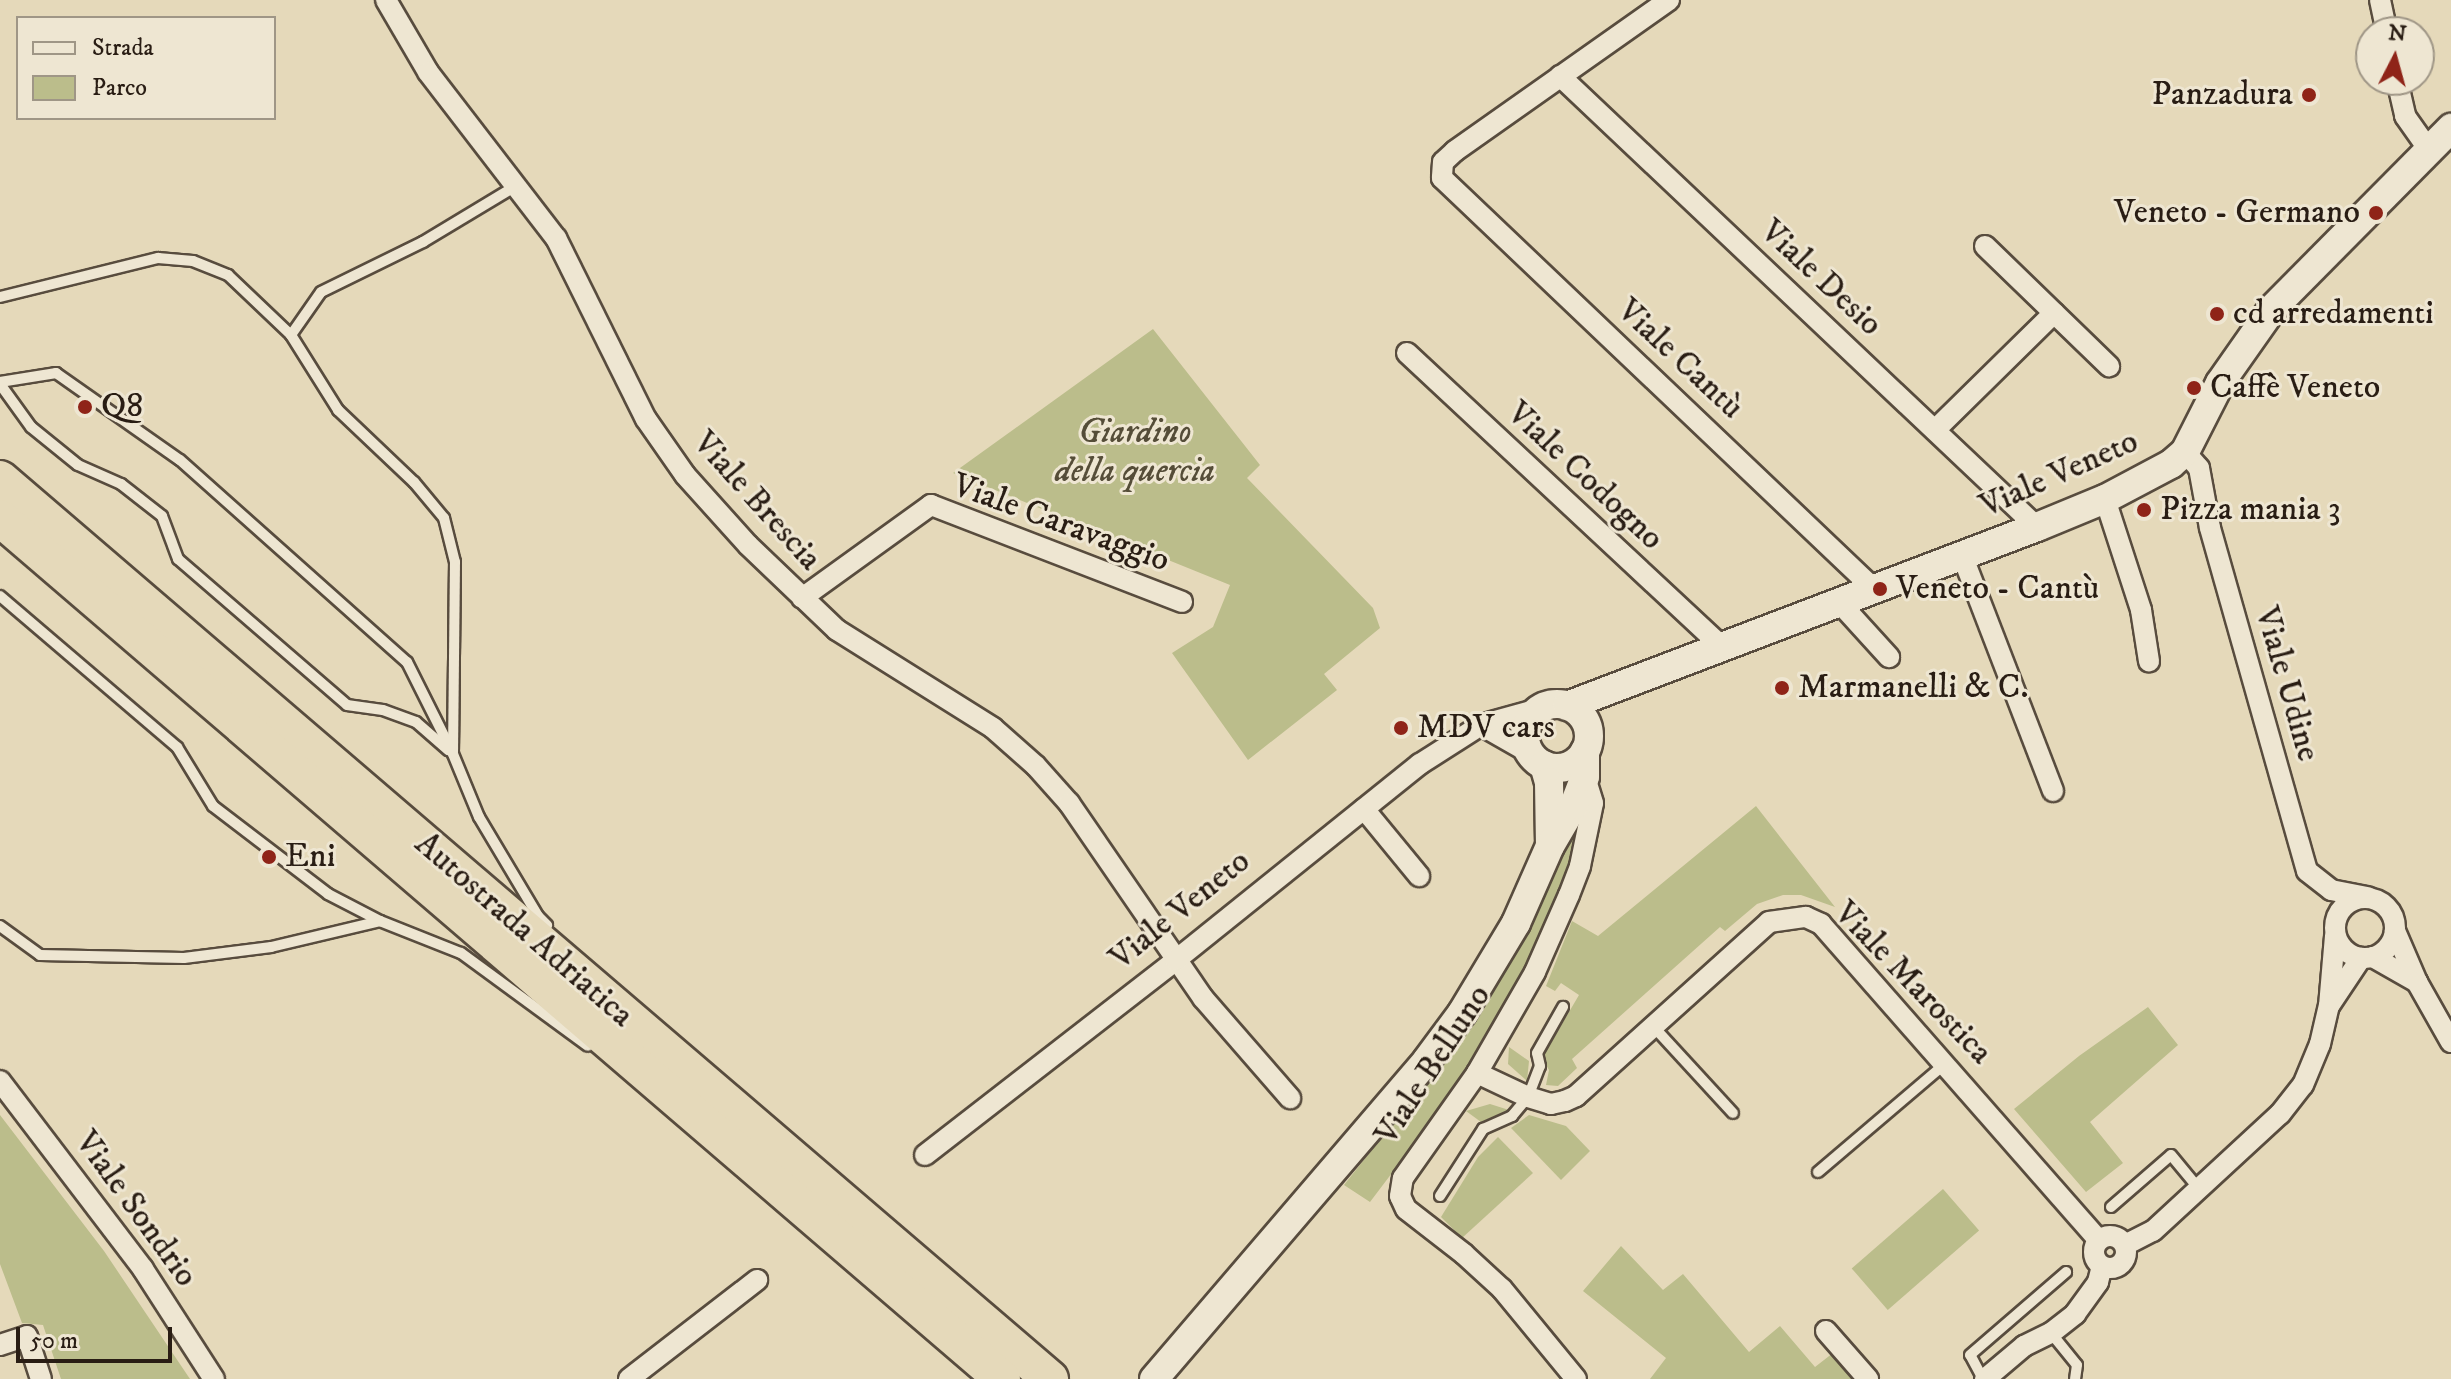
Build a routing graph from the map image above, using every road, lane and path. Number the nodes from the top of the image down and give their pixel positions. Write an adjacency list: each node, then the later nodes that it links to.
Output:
1 (386, 0): 7 (street, Viale Brescia)
2 (1669, 0): 3 (street)
3 (1560, 76): 15 (street, Viale Desio); 22 (street, Viale Cantù)
4 (2401, 96): 6 (street)
5 (2451, 128): 6 (main road, Viale Veneto)
6 (2429, 150): 16 (main road, Viale Veneto)
7 (518, 185): 11 (lane); 24 (street, Viale Brescia)
8 (1985, 246): 10 (street)
9 (0, 297): 11 (lane)
10 (2054, 313): 13 (street); 15 (street)
11 (291, 335): 33 (lane)
12 (1407, 353): 27 (street, Viale Codogno)
13 (2109, 366)
14 (0, 383): 33 (lane); 33 (lane)
15 (1935, 430): 20 (street, Viale Desio)
16 (2185, 452): 18 (main road, Viale Veneto); 41 (street, Viale Udine)
17 (0, 479): 68 (highway, Autostrada Adriatica)
18 (2105, 499): 20 (main road, Viale Veneto); 29 (street)
19 (0, 518): 68 (highway, Autostrada Adriatica)
20 (2037, 527): 21 (main road, Viale Veneto)
21 (1962, 555): 22 (main road, Viale Veneto); 36 (street)
22 (1873, 588): 25 (main road, Viale Veneto)
23 (0, 596): 42 (lane)
24 (802, 598): 26 (street, Viale Caravaggio); 48 (street, Viale Brescia)
25 (1838, 601): 27 (main road, Viale Veneto); 28 (street)
26 (1182, 602)
27 (1720, 645): 30 (main road, Viale Veneto)
28 (1889, 657)
29 (2149, 661)
30 (1652, 670): 31 (main road, Viale Veneto); 34 (main road, Viale Veneto)
31 (1554, 707): 32 (street, Viale Veneto); 34 (main road); 35 (main road)
32 (1481, 725): 35 (street); 37 (street, Viale Veneto)
33 (453, 754): 46 (lane)
34 (1586, 756): 35 (main road); 38 (main road, Viale Veneto)
35 (1541, 767): 38 (main road); 39 (main road, Viale Veneto)
36 (2053, 791)
37 (1364, 809): 40 (street); 48 (street, Viale Veneto)
38 (1582, 815): 39 (main road, Viale Veneto); 57 (street, Viale Belluno)
39 (1550, 846): 82 (main road, Viale Veneto)
40 (1419, 876)
41 (2368, 897): 44 (street); 45 (street)
42 (380, 921): 43 (lane); 55 (lane)
43 (0, 926)
44 (2395, 931): 47 (street); 49 (street)
45 (2335, 936): 47 (street); 51 (street)
46 (561, 938)
47 (2367, 958): 49 (street); 51 (street)
48 (1176, 960): 61 (street, Viale Brescia); 63 (street, Viale Veneto)
49 (2417, 982): 54 (street)
50 (617, 991): 68 (lane)
51 (2329, 1006): 65 (street)
52 (1563, 1007): 60 (lane)
53 (1651, 1024): 56 (street, Viale Marostica); 60 (street, Viale Marostica); 62 (lane)
54 (2451, 1042)
55 (594, 1051)
56 (1946, 1062): 64 (lane); 69 (street, Viale Marostica)
57 (1477, 1073): 60 (street, Viale Marostica); 83 (street, Viale Belluno)
58 (0, 1081): 78 (street, Viale Sondrio)
59 (644, 1088): 68 (lane)
60 (1528, 1097): 66 (lane)
61 (1290, 1098)
62 (1733, 1113)
63 (925, 1155)
64 (1818, 1172)
65 (2200, 1190): 67 (lane); 70 (street)
66 (1440, 1196)
67 (2111, 1207)
68 (837, 1218): 80 (highway, Autostrada Adriatica); 81 (highway, Autostrada Adriatica)
69 (2099, 1240): 70 (street); 71 (street)
70 (2125, 1245): 71 (street)
71 (2102, 1266): 75 (street)
72 (2066, 1272): 85 (lane)
73 (757, 1280): 79 (street)
74 (1826, 1331): 84 (street)
75 (2051, 1333): 85 (street); 86 (lane)
76 (0, 1345): 77 (street)
77 (41, 1379)
78 (214, 1379)
79 (629, 1379)
80 (1002, 1379)
81 (1050, 1379)
82 (1154, 1379)
83 (1576, 1379)
84 (1868, 1379)
85 (1984, 1379)
86 (2075, 1379)

